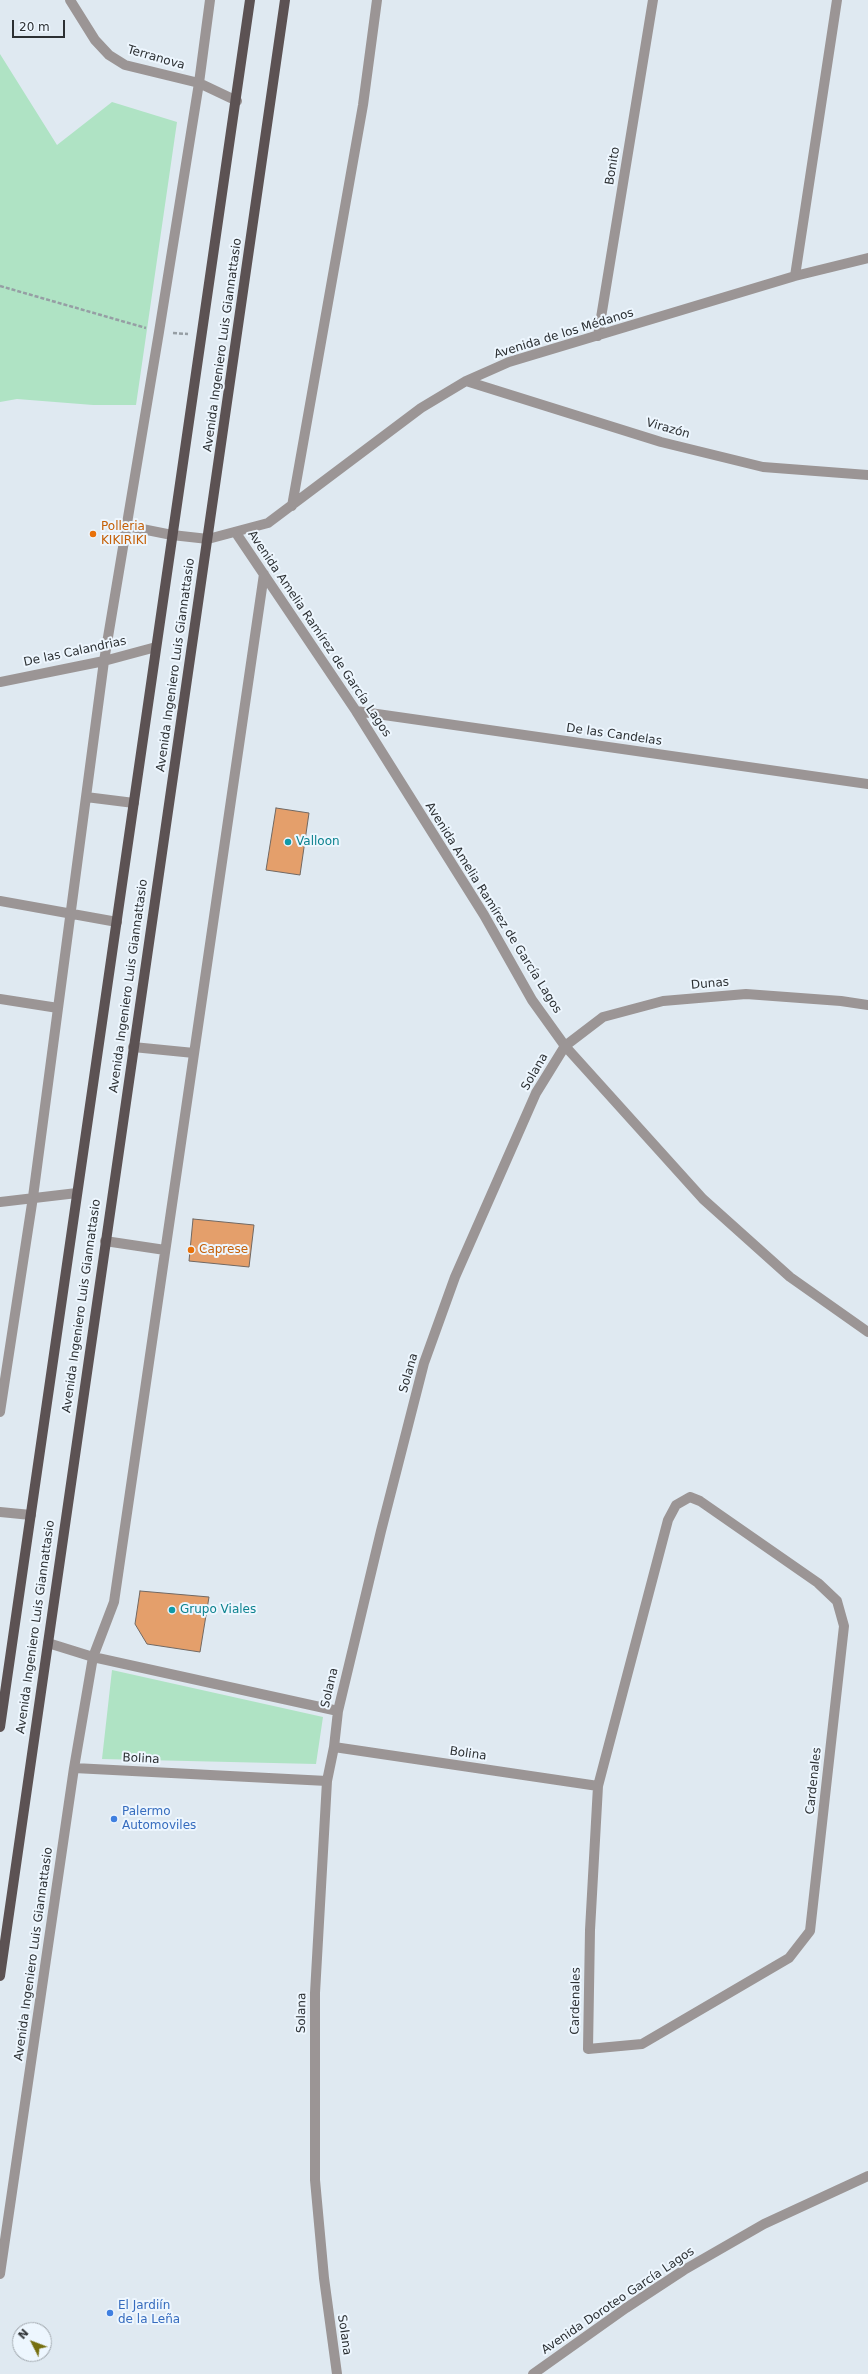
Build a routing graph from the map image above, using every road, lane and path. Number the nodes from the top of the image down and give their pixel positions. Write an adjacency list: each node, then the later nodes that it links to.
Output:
1 (70, 0): 8 (street, Terranova)
2 (210, 0): 8 (street)
3 (250, 0): 9 (main road, Avenida Ingeniero Luis Giannattasio)
4 (285, 0): 22 (main road, Avenida Ingeniero Luis Giannattasio)
5 (377, 0): 18 (street)
6 (653, 0): 15 (street, Bonito)
7 (837, 0): 11 (street)
8 (199, 83): 9 (street, Terranova); 13 (street)
9 (237, 100): 14 (main road, Avenida Ingeniero Luis Giannattasio)
10 (868, 258): 11 (street, Avenida de los Médanos)
11 (795, 276): 15 (street, Avenida de los Médanos)
12 (0, 286): 13 (path)
13 (159, 332): 14 (path); 19 (street)
14 (202, 336): 21 (main road, Avenida Ingeniero Luis Giannattasio)
15 (598, 336): 16 (street, Avenida de los Médanos)
16 (466, 381): 17 (street, Virazón); 18 (street, Avenida de los Médanos)
17 (868, 475)
18 (292, 506): 20 (street, Avenida de los Médanos)
19 (127, 526): 21 (street, Avenida de los Médanos); 25 (street)
20 (236, 533): 22 (street, Avenida de los Médanos); 23 (street, Avenida Amelia Ramírez de García Lagos)
21 (172, 535): 22 (street, Avenida de los Médanos); 24 (main road, Avenida Ingeniero Luis Giannattasio)
22 (208, 539): 38 (main road, Avenida Ingeniero Luis Giannattasio)
23 (264, 574): 27 (street, Avenida Amelia Ramírez de García Lagos); 39 (street, Avenida Ingeniero Luis Giannattasio)
24 (156, 647): 25 (street, De las Calandrias); 30 (main road, Avenida Ingeniero Luis Giannattasio)
25 (104, 661): 26 (street, De las Calandrias); 29 (street)
26 (0, 682)
27 (356, 711): 28 (street, De las Candelas); 37 (street, Avenida Amelia Ramírez de García Lagos)
28 (868, 784)
29 (86, 797): 30 (street); 32 (street)
30 (134, 803): 33 (main road, Avenida Ingeniero Luis Giannattasio)
31 (0, 901): 32 (street)
32 (70, 912): 33 (street); 36 (street)
33 (117, 922): 40 (main road, Avenida Ingeniero Luis Giannattasio)
34 (0, 1000): 36 (street)
35 (868, 1005): 37 (street, Dunas)
36 (58, 1008): 41 (street)
37 (565, 1046): 45 (street, Avenida Amelia Ramírez de García Lagos); 51 (street, Solana)
38 (134, 1047): 39 (street); 43 (main road, Avenida Ingeniero Luis Giannattasio)
39 (194, 1053): 44 (street, Avenida Ingeniero Luis Giannattasio)
40 (78, 1193): 41 (street); 48 (main road, Avenida Ingeniero Luis Giannattasio)
41 (33, 1197): 42 (street); 46 (street)
42 (0, 1202)
43 (105, 1241): 44 (street); 49 (main road, Avenida Ingeniero Luis Giannattasio)
44 (166, 1250): 50 (street, Avenida Ingeniero Luis Giannattasio)
45 (868, 1332)
46 (0, 1412)
47 (0, 1512): 48 (street)
48 (30, 1515): 52 (main road, Avenida Ingeniero Luis Giannattasio)
49 (48, 1643): 50 (street); 57 (main road, Avenida Ingeniero Luis Giannattasio)
50 (93, 1657): 51 (street); 54 (street, Avenida Ingeniero Luis Giannattasio)
51 (338, 1712): 53 (street, Solana)
52 (0, 1727)
53 (334, 1747): 55 (street, Solana); 56 (street, Bolina)
54 (74, 1768): 55 (street, Bolina); 59 (street, Avenida Ingeniero Luis Giannattasio)
55 (327, 1781): 60 (street, Solana)
56 (598, 1786): 56 (street, Cardenales)
57 (0, 1976)
58 (868, 2176): 61 (street, Avenida Doroteo García Lagos)
59 (0, 2274)
60 (336, 2374)
61 (533, 2374)

